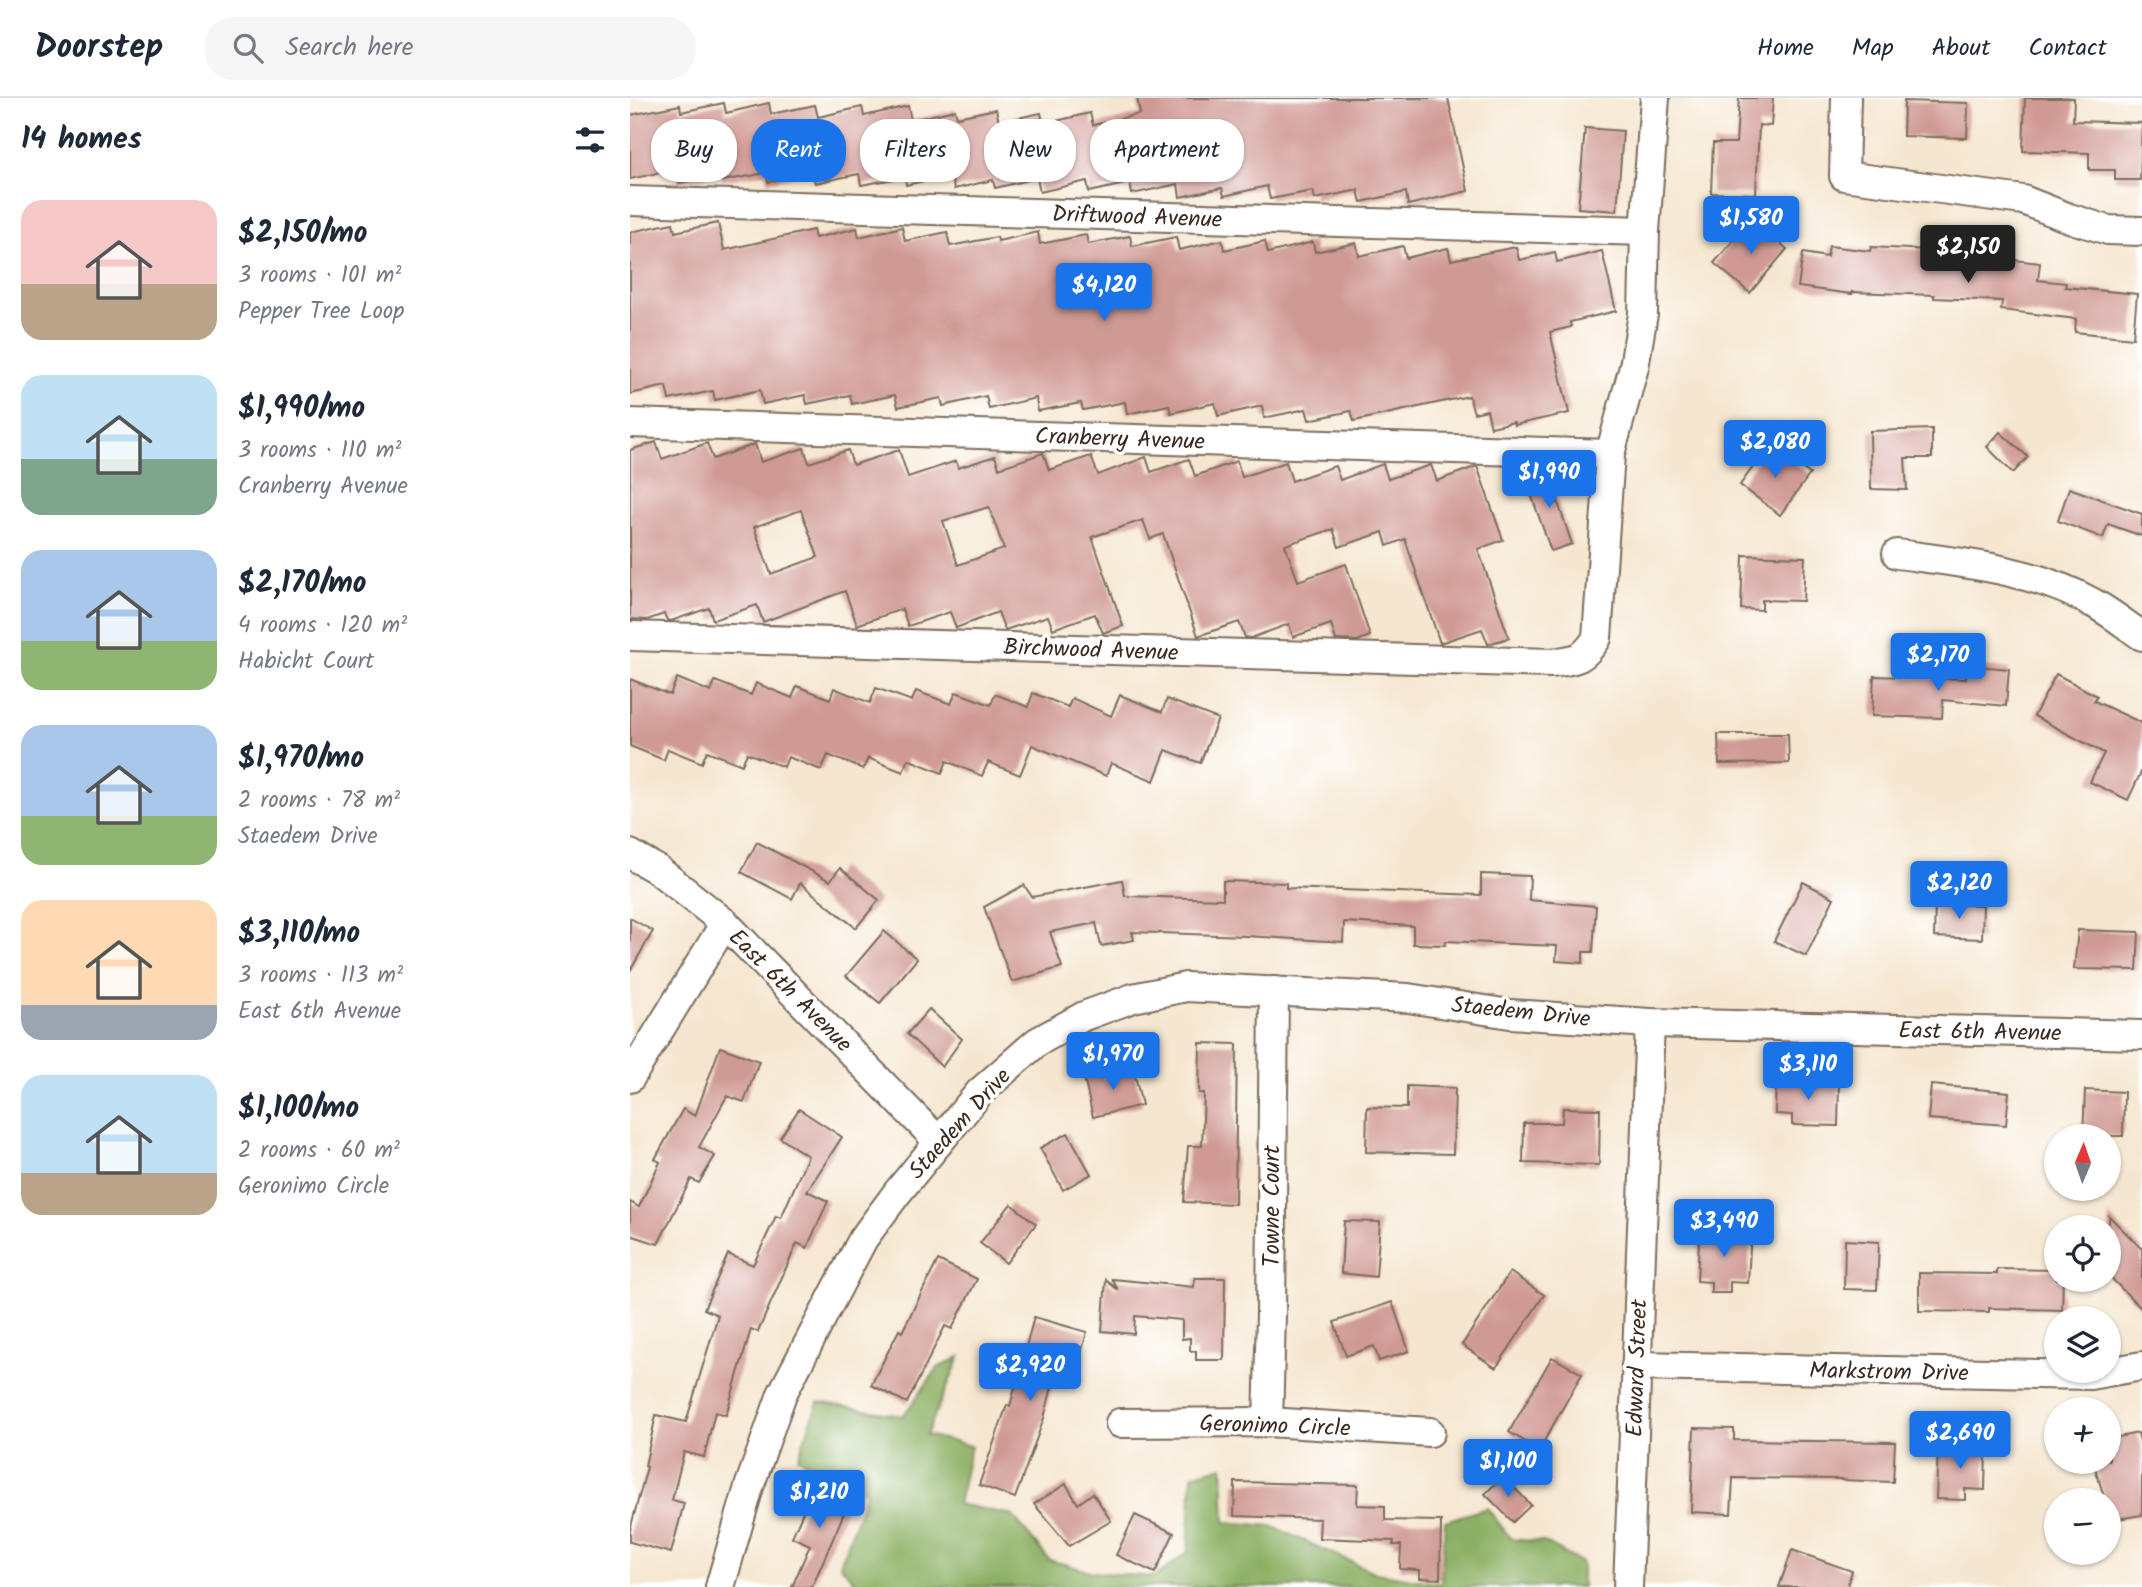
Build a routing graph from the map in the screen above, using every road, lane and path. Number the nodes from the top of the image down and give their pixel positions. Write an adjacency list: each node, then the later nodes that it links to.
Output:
1 (1654, 98): 4 (street, Birchwood Avenue)
2 (1846, 98): 5 (street)
3 (630, 201): 4 (street, Driftwood Avenue)
4 (1645, 231): 7 (street, Birchwood Avenue)
5 (2142, 231)
6 (630, 423): 7 (street, Cranberry Avenue)
7 (1610, 454): 9 (street, Birchwood Avenue)
8 (1897, 554): 10 (street)
9 (630, 636)
10 (2142, 636)
11 (630, 854): 12 (street, East 6th Avenue)
12 (725, 923): 16 (street); 17 (street, East 6th Avenue)
13 (1274, 991): 14 (street, Staedem Drive); 17 (street, Staedem Drive); 20 (street, Towne Court)
14 (1650, 1023): 15 (street, East 6th Avenue); 18 (street, Edward Street)
15 (2142, 1035)
16 (630, 1078)
17 (939, 1142): 23 (street, Staedem Drive)
18 (1636, 1366): 19 (street, Markstrom Drive); 24 (street, Edward Street)
19 (2142, 1366)
20 (1268, 1422): 21 (street, Geronimo Circle); 22 (street, Geronimo Circle)
21 (1120, 1423)
22 (1430, 1432)
23 (720, 1587)
24 (1628, 1587)

